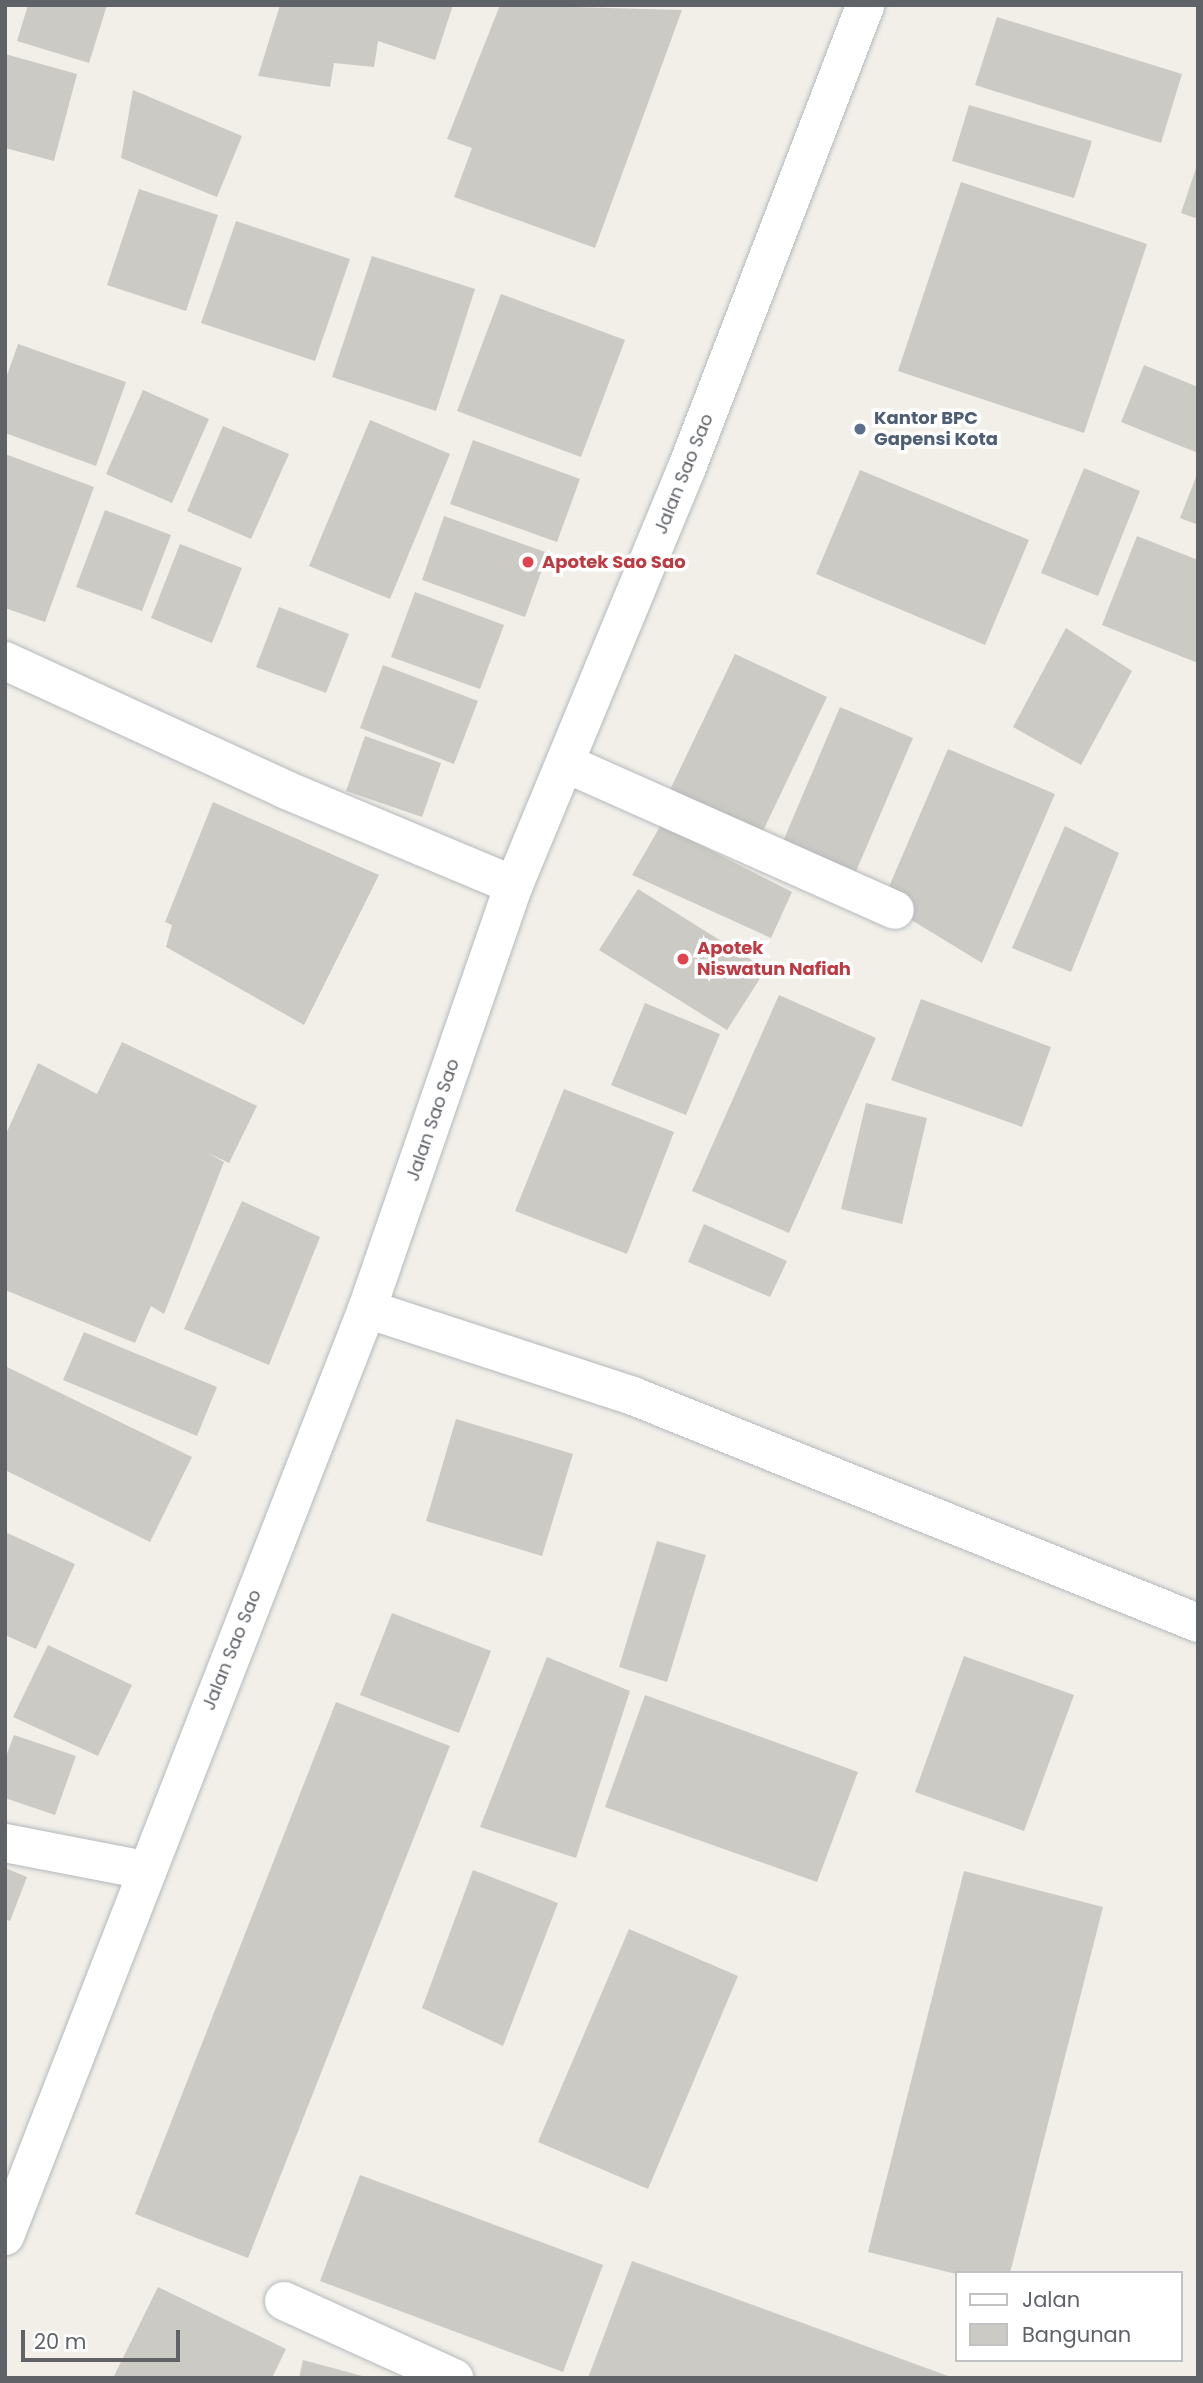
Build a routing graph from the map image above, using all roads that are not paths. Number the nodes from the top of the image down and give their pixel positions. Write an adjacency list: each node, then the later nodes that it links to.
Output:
1 (865, 5): 3 (street, Jalan Sao Sao)
2 (5, 661): 4 (street)
3 (565, 763): 4 (street, Jalan Sao Sao); 5 (street)
4 (514, 885): 6 (street, Jalan Sao Sao)
5 (895, 910)
6 (367, 1309): 7 (street); 9 (street, Jalan Sao Sao)
7 (1198, 1623)
8 (5, 1843): 9 (street)
9 (145, 1870): 10 (street, Jalan Sao Sao)
10 (5, 2236)
11 (284, 2301): 12 (street)
12 (454, 2378)

